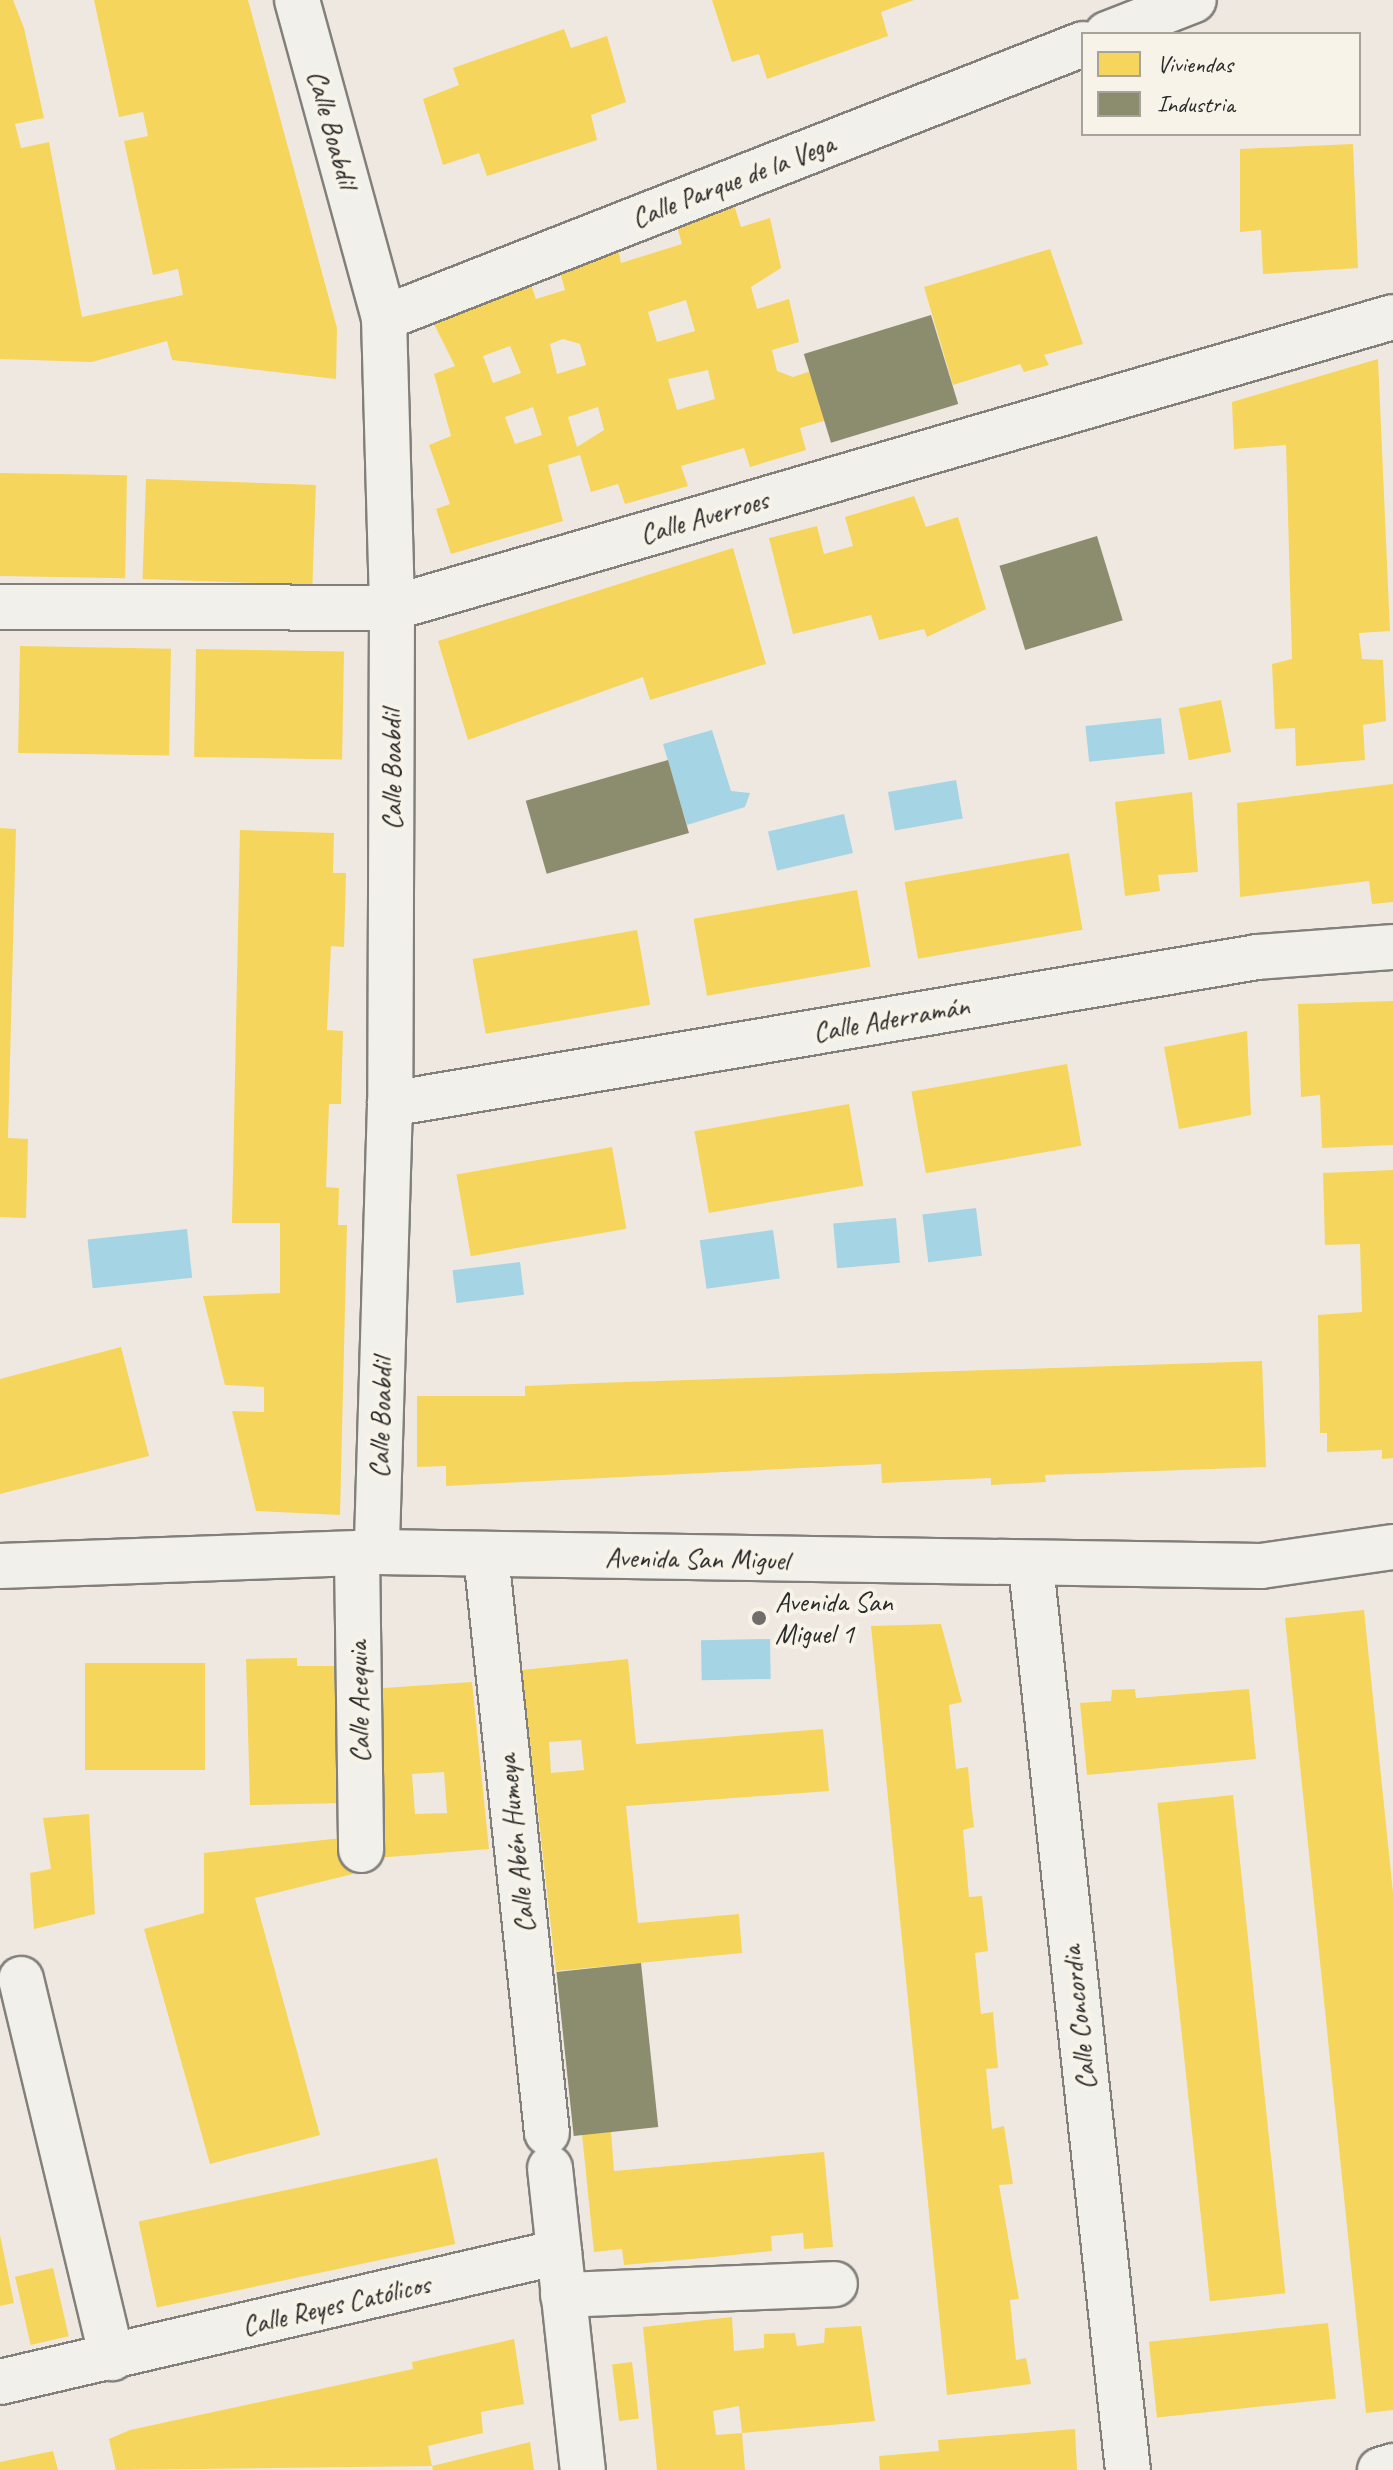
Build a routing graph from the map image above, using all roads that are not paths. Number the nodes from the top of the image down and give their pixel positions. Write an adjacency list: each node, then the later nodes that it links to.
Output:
1 (297, 0): 6 (street, Calle Boabdil)
2 (1194, 0): 3 (street)
3 (1112, 32)
4 (1081, 45): 6 (street, Calle Parque de la Vega)
5 (1393, 317): 8 (street, Calle Averroes)
6 (384, 318): 8 (street, Calle Boabdil)
7 (0, 607): 8 (street, Calle Averroes)
8 (392, 608): 10 (street, Calle Boabdil)
9 (1393, 947): 10 (street, Calle Aderramán)
10 (390, 1104): 12 (street, Calle Boabdil)
11 (1393, 1547): 15 (street, Avenida San Miguel)
12 (367, 1554): 13 (street, Avenida San Miguel); 14 (street, Avenida San Miguel); 16 (street, Calle Acequia)
13 (486, 1555): 15 (street, Avenida San Miguel); 18 (street, Calle Abén Humeya)
14 (0, 1566)
15 (1031, 1566): 25 (street, Calle Concordia)
16 (361, 1850)
17 (21, 1979): 21 (street)
18 (559, 2252): 20 (street, Calle Abén Humeya); 21 (street, Calle Reyes Católicos)
19 (835, 2284): 20 (street)
20 (563, 2295): 24 (street, Calle Abén Humeya)
21 (112, 2358): 22 (street, Calle Reyes Católicos)
22 (0, 2382)
23 (1393, 2466): 26 (street)
24 (583, 2470)
25 (1128, 2470)
26 (1380, 2470)

